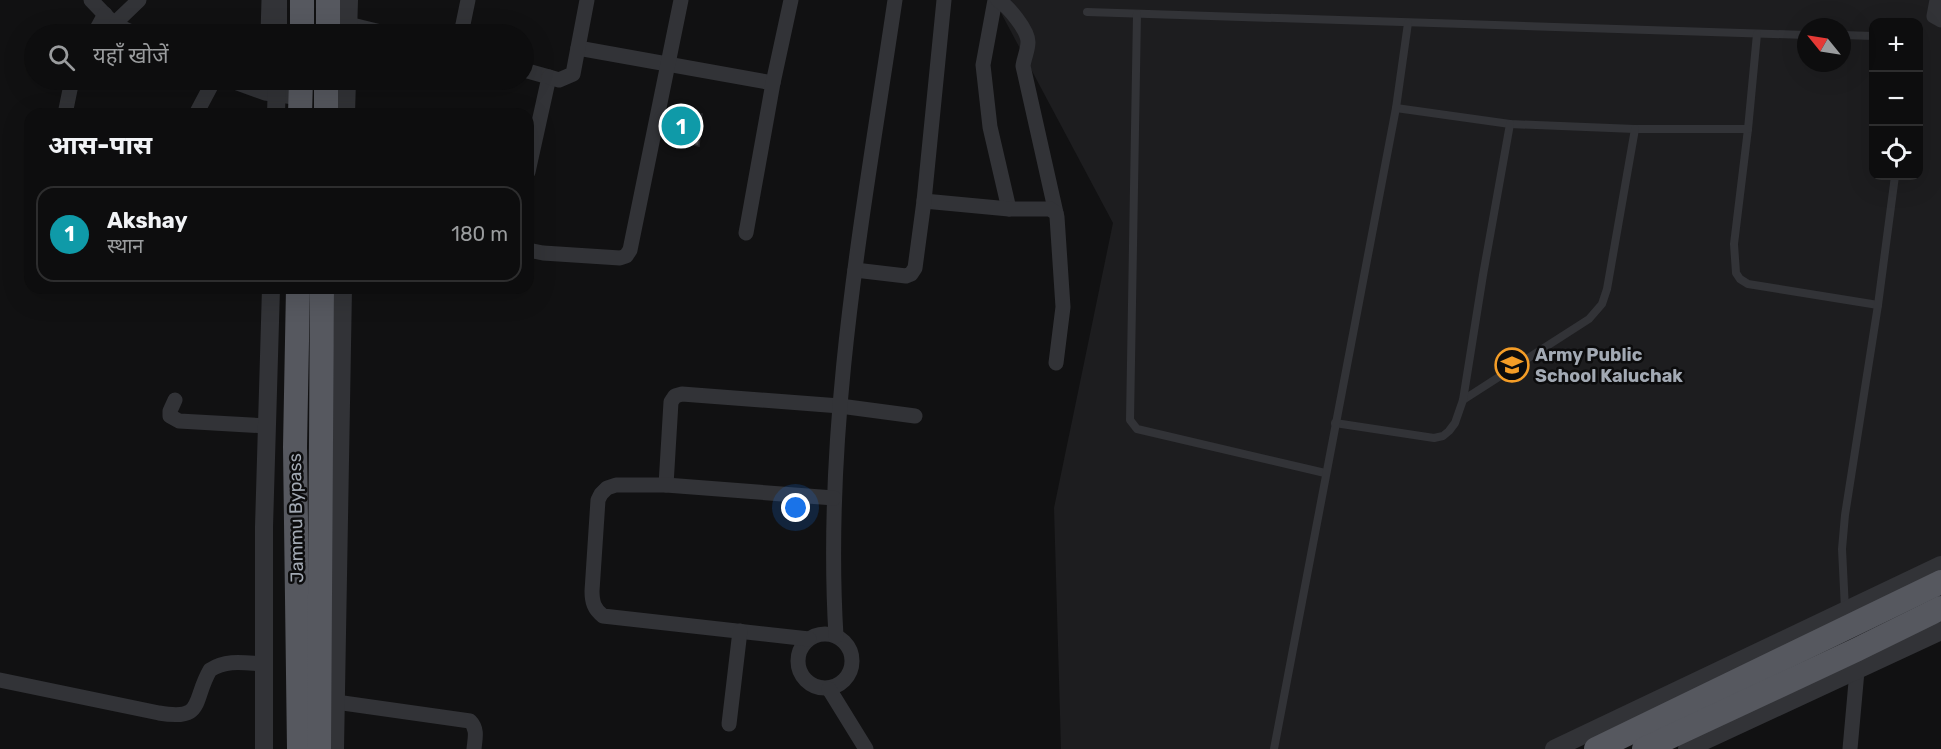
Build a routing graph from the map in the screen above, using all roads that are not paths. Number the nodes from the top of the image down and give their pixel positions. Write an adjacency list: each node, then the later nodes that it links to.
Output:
1 (91, 0): 18 (street)
2 (139, 0): 18 (street)
3 (269, 0): 23 (street)
4 (278, 0): 24 (street)
5 (302, 0): 25 (highway)
6 (328, 0): 26 (highway)
7 (349, 0): 27 (street)
8 (468, 0): 28 (street)
9 (587, 0): 33 (street)
10 (681, 0): 34 (street)
11 (791, 0): 37 (street)
12 (895, 0): 61 (street)
13 (944, 0): 56 (street)
14 (996, 0): 57 (street); 58 (street)
15 (1937, 0): 19 (street)
16 (1087, 12): 17 (lane)
17 (1137, 14): 20 (lane); 74 (lane)
18 (110, 19): 21 (street); 22 (street)
19 (1941, 20)
20 (1408, 22): 29 (lane); 50 (lane)
21 (105, 24)
22 (119, 24)
23 (268, 24)
24 (278, 24)
25 (302, 24)
26 (338, 24)
27 (343, 24)
28 (463, 24)
29 (1757, 34): 30 (lane); 53 (lane)
30 (1797, 35)
31 (1851, 35): 32 (lane)
32 (1869, 36)
33 (578, 48): 34 (street); 36 (street)
34 (667, 64): 37 (street); 60 (street)
35 (534, 73): 36 (street)
36 (549, 77): 54 (street)
37 (773, 83): 59 (street)
38 (70, 90): 45 (street)
39 (209, 90): 46 (street)
40 (272, 90): 47 (street)
41 (280, 90): 44 (street)
42 (326, 90): 48 (highway)
43 (347, 90): 49 (street)
44 (301, 97)
45 (66, 108)
46 (199, 108)
47 (275, 108)
48 (326, 108)
49 (346, 108)
50 (1396, 108): 51 (lane); 72 (lane)
51 (1510, 124): 52 (lane); 69 (lane)
52 (1635, 129): 53 (lane); 69 (lane)
53 (1748, 129): 66 (lane)
54 (534, 145)
55 (1894, 180): 66 (lane)
56 (924, 201): 57 (street); 61 (street)
57 (1009, 209): 58 (street)
58 (1056, 213): 67 (street)
59 (746, 233)
60 (534, 252)
61 (855, 270): 70 (street)
62 (271, 294): 73 (street)
63 (298, 294): 92 (highway, Jammu Bypass)
64 (322, 294): 93 (highway, Jammu Bypass)
65 (343, 294): 89 (street)
66 (1878, 305): 80 (lane)
67 (1056, 363)
68 (175, 400): 73 (street)
69 (1463, 400): 72 (lane)
70 (840, 406): 71 (street); 75 (street); 76 (street)
71 (915, 416)
72 (1335, 423): 74 (lane)
73 (267, 426): 85 (street)
74 (1325, 473): 97 (lane)
75 (666, 485): 76 (street); 81 (street)
76 (834, 498): 83 (street)
77 (1941, 565): 80 (street)
78 (1941, 582): 80 (highway)
79 (1941, 608): 100 (highway)
80 (1846, 619): 98 (street); 99 (highway)
81 (740, 631): 84 (street); 90 (street)
82 (1941, 631): 86 (street)
83 (836, 636): 84 (street); 88 (street)
84 (809, 639): 88 (street)
85 (263, 664): 87 (street); 91 (street)
86 (1857, 671): 101 (street); 102 (street)
87 (0, 680)
88 (828, 689): 96 (street)
89 (336, 702): 94 (street); 95 (street)
90 (729, 724)
91 (264, 749)
92 (299, 749)
93 (319, 749)
94 (335, 749)
95 (474, 749)
96 (866, 749)
97 (1274, 749)
98 (1554, 749)
99 (1596, 749)
100 (1644, 749)
101 (1687, 749)
102 (1850, 749)

